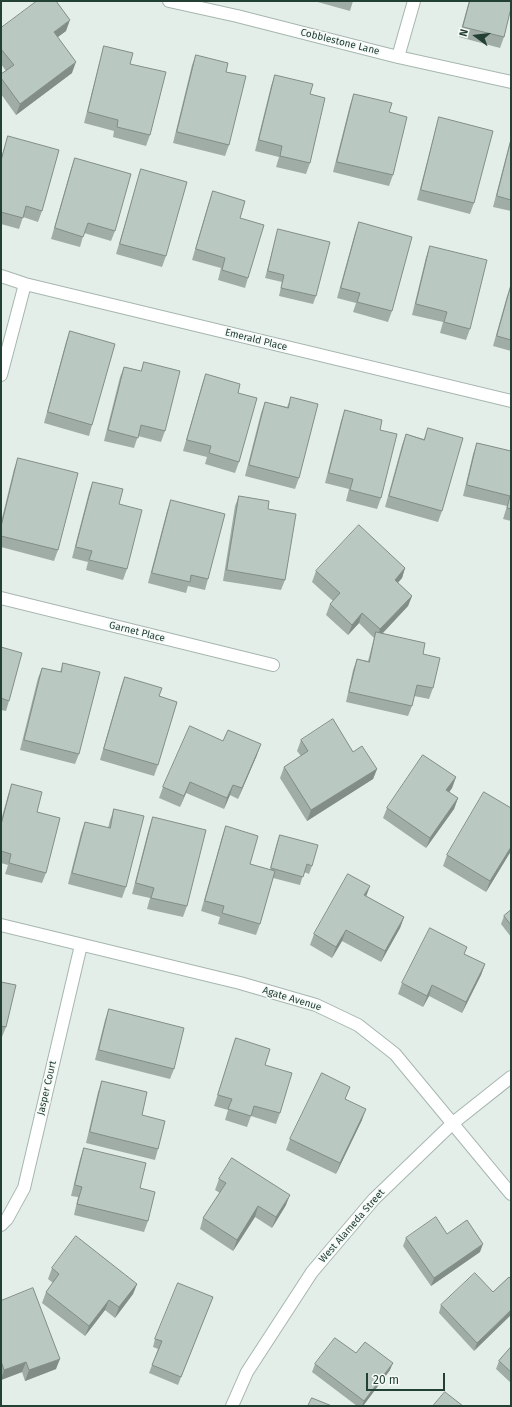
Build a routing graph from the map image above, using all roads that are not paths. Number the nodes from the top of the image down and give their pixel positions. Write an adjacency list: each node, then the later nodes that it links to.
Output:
1 (169, 1): 3 (street, Cobblestone Lane)
2 (414, 1): 3 (street)
3 (398, 57): 4 (street, Cobblestone Lane)
4 (511, 82)
5 (1, 276): 6 (street, Emerald Place)
6 (25, 284): 7 (street); 8 (street, Emerald Place)
7 (1, 375)
8 (511, 401)
9 (1, 598): 10 (street, Garnet Place)
10 (274, 665)
11 (1, 925): 12 (street, Agate Avenue)
12 (81, 945): 14 (street, Agate Avenue); 16 (street, Jasper Court)
13 (511, 1077): 14 (street, West Alameda Street)
14 (453, 1123): 15 (street, Agate Avenue); 17 (street, West Alameda Street)
15 (511, 1194)
16 (1, 1225)
17 (232, 1406)

